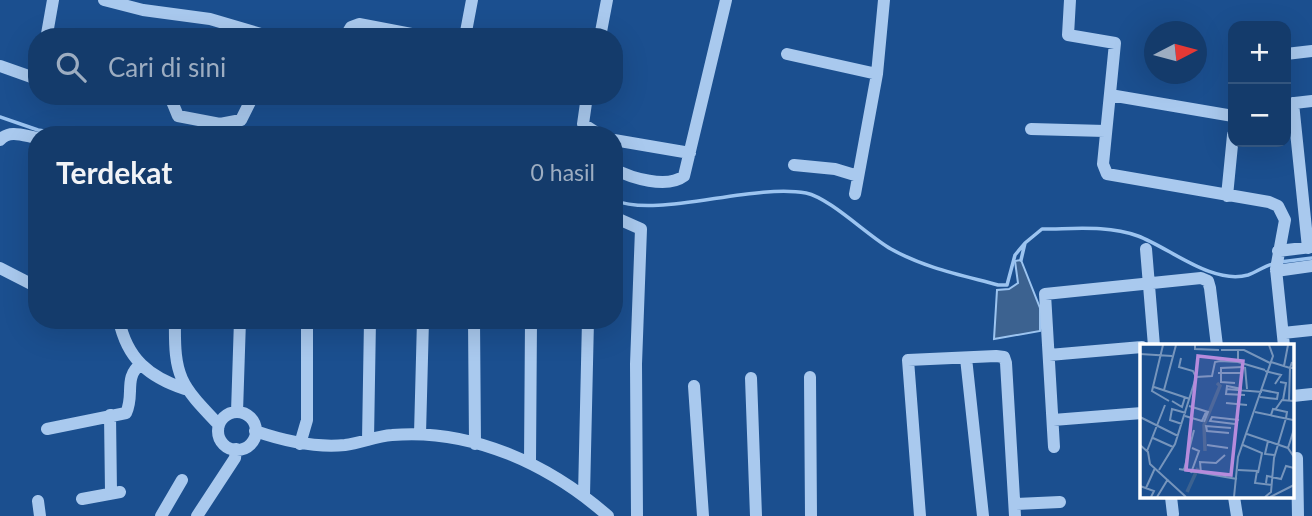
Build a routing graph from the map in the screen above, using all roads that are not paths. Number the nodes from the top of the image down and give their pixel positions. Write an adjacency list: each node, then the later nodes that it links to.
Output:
1 (53, 0): 8 (street)
2 (104, 0): 9 (street)
3 (472, 0): 12 (street)
4 (607, 0): 13 (street)
5 (726, 0): 35 (street)
6 (884, 0): 18 (street)
7 (1070, 0): 20 (street)
8 (48, 28)
9 (240, 28)
10 (350, 28): 11 (street)
11 (380, 28)
12 (467, 28)
13 (602, 28)
14 (1312, 51): 15 (street)
15 (1291, 53)
16 (787, 54): 18 (street)
17 (0, 66): 19 (street)
18 (877, 74): 38 (street)
19 (28, 76)
20 (1110, 95): 27 (street); 30 (street)
21 (1312, 101): 22 (street)
22 (1291, 104)
23 (174, 105): 24 (street)
24 (248, 105)
25 (586, 105): 28 (street)
26 (1291, 111): 42 (street)
27 (1228, 115)
28 (586, 126)
29 (1031, 129): 30 (street)
30 (1105, 131): 40 (street)
31 (28, 136): 32 (street)
32 (0, 140)
33 (623, 142): 35 (street)
34 (1232, 147): 40 (street)
35 (690, 153): 37 (street)
36 (794, 165): 38 (street)
37 (623, 173)
38 (858, 176): 39 (street)
39 (855, 194)
40 (1227, 196): 44 (street)
41 (623, 221): 101 (street)
42 (1310, 247): 44 (street)
43 (1146, 249): 48 (street)
44 (1277, 262): 45 (street); 59 (street)
45 (1312, 266)
46 (0, 268): 47 (street)
47 (28, 282)
48 (1149, 282): 60 (street); 61 (street); 63 (street)
49 (122, 329): 65 (street)
50 (176, 329): 69 (street)
51 (240, 329): 72 (street)
52 (307, 329): 81 (street)
53 (370, 329): 80 (street)
54 (423, 329): 79 (street)
55 (474, 329): 82 (street)
56 (531, 329): 87 (street)
57 (588, 329): 89 (street)
58 (1312, 330): 59 (street)
59 (1283, 340)
60 (1153, 344)
61 (1217, 344)
62 (1140, 347): 63 (street)
63 (1049, 355): 75 (street)
64 (967, 358): 95 (street); 105 (street); 106 (street)
65 (141, 364): 69 (street); 74 (street)
66 (810, 377): 104 (street)
67 (751, 378): 103 (street)
68 (694, 386): 102 (street)
69 (185, 389): 76 (street)
70 (1312, 394): 71 (street)
71 (1294, 396)
72 (237, 412): 76 (street); 78 (street)
73 (1140, 413): 75 (street)
74 (110, 415): 77 (street); 92 (street)
75 (1053, 420): 83 (street)
76 (219, 425): 84 (street)
77 (47, 429)
78 (255, 431): 81 (street); 84 (street)
79 (420, 434): 80 (street); 82 (street)
80 (368, 440): 81 (street)
81 (300, 443)
82 (475, 444): 87 (street)
83 (1054, 447)
84 (231, 448): 99 (street)
85 (1295, 456): 86 (street); 108 (street)
86 (1312, 457)
87 (530, 462): 89 (street)
88 (182, 480): 98 (street)
89 (584, 495): 100 (street)
90 (1171, 498): 96 (street)
91 (1234, 498): 107 (street)
92 (82, 499)
93 (38, 501): 97 (street)
94 (1060, 502): 95 (street)
95 (1015, 510)
96 (1173, 514)
97 (40, 516)
98 (161, 516)
99 (197, 516)
100 (608, 516)
101 (637, 516)
102 (703, 516)
103 (756, 516)
104 (811, 516)
105 (920, 516)
106 (983, 516)
107 (1237, 516)
108 (1298, 516)

